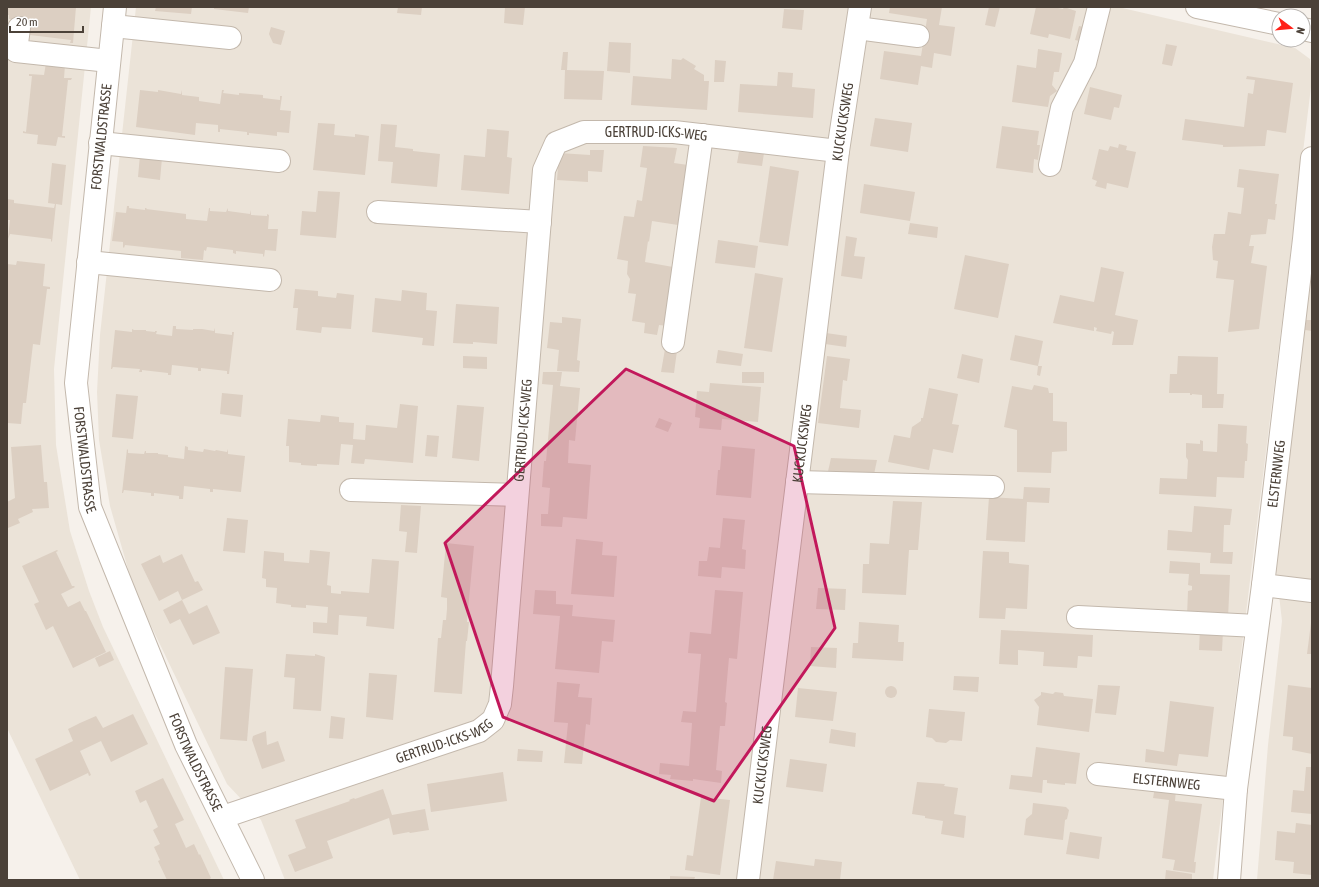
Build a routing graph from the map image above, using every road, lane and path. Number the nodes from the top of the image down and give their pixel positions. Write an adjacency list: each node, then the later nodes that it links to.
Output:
1 (1099, 7): 15 (street)
2 (1197, 7): 5 (street)
3 (114, 16): 8 (street); 9 (street, FORSTWALDSTRASSE)
4 (859, 17): 7 (street); 12 (street, KUCKUCKSWEG)
5 (1271, 22)
6 (19, 28): 9 (street)
7 (918, 36)
8 (230, 38)
9 (109, 61): 11 (street, FORSTWALDSTRASSE)
10 (702, 135): 12 (street, GERTRUD-ICKS-WEG); 17 (street, GERTRUD-ICKS-WEG); 20 (street)
11 (100, 143): 14 (street); 18 (street, FORSTWALDSTRASSE)
12 (838, 151): 21 (street, KUCKUCKSWEG)
13 (1312, 158): 25 (street, ELSTERNWEG)
14 (279, 161)
15 (1050, 165)
16 (378, 212): 17 (street)
17 (540, 222): 24 (street, GERTRUD-ICKS-WEG)
18 (88, 262): 19 (street); 31 (street, FORSTWALDSTRASSE)
19 (270, 280)
20 (673, 342)
21 (797, 482): 22 (street); 33 (street, KUCKUCKSWEG)
22 (993, 488)
23 (351, 490): 24 (street, GERTRUD-ICKS-WEG)
24 (517, 495): 31 (street, GERTRUD-ICKS-WEG)
25 (1263, 585): 26 (street); 28 (street, ELSTERNWEG)
26 (1312, 591)
27 (1078, 617): 28 (street)
28 (1257, 626): 30 (street, ELSTERNWEG)
29 (1098, 774): 30 (street, ELSTERNWEG)
30 (1236, 789): 34 (street, ELSTERNWEG)
31 (223, 817): 32 (street, FORSTWALDSTRASSE)
32 (253, 880)
33 (748, 880)
34 (1229, 880)

